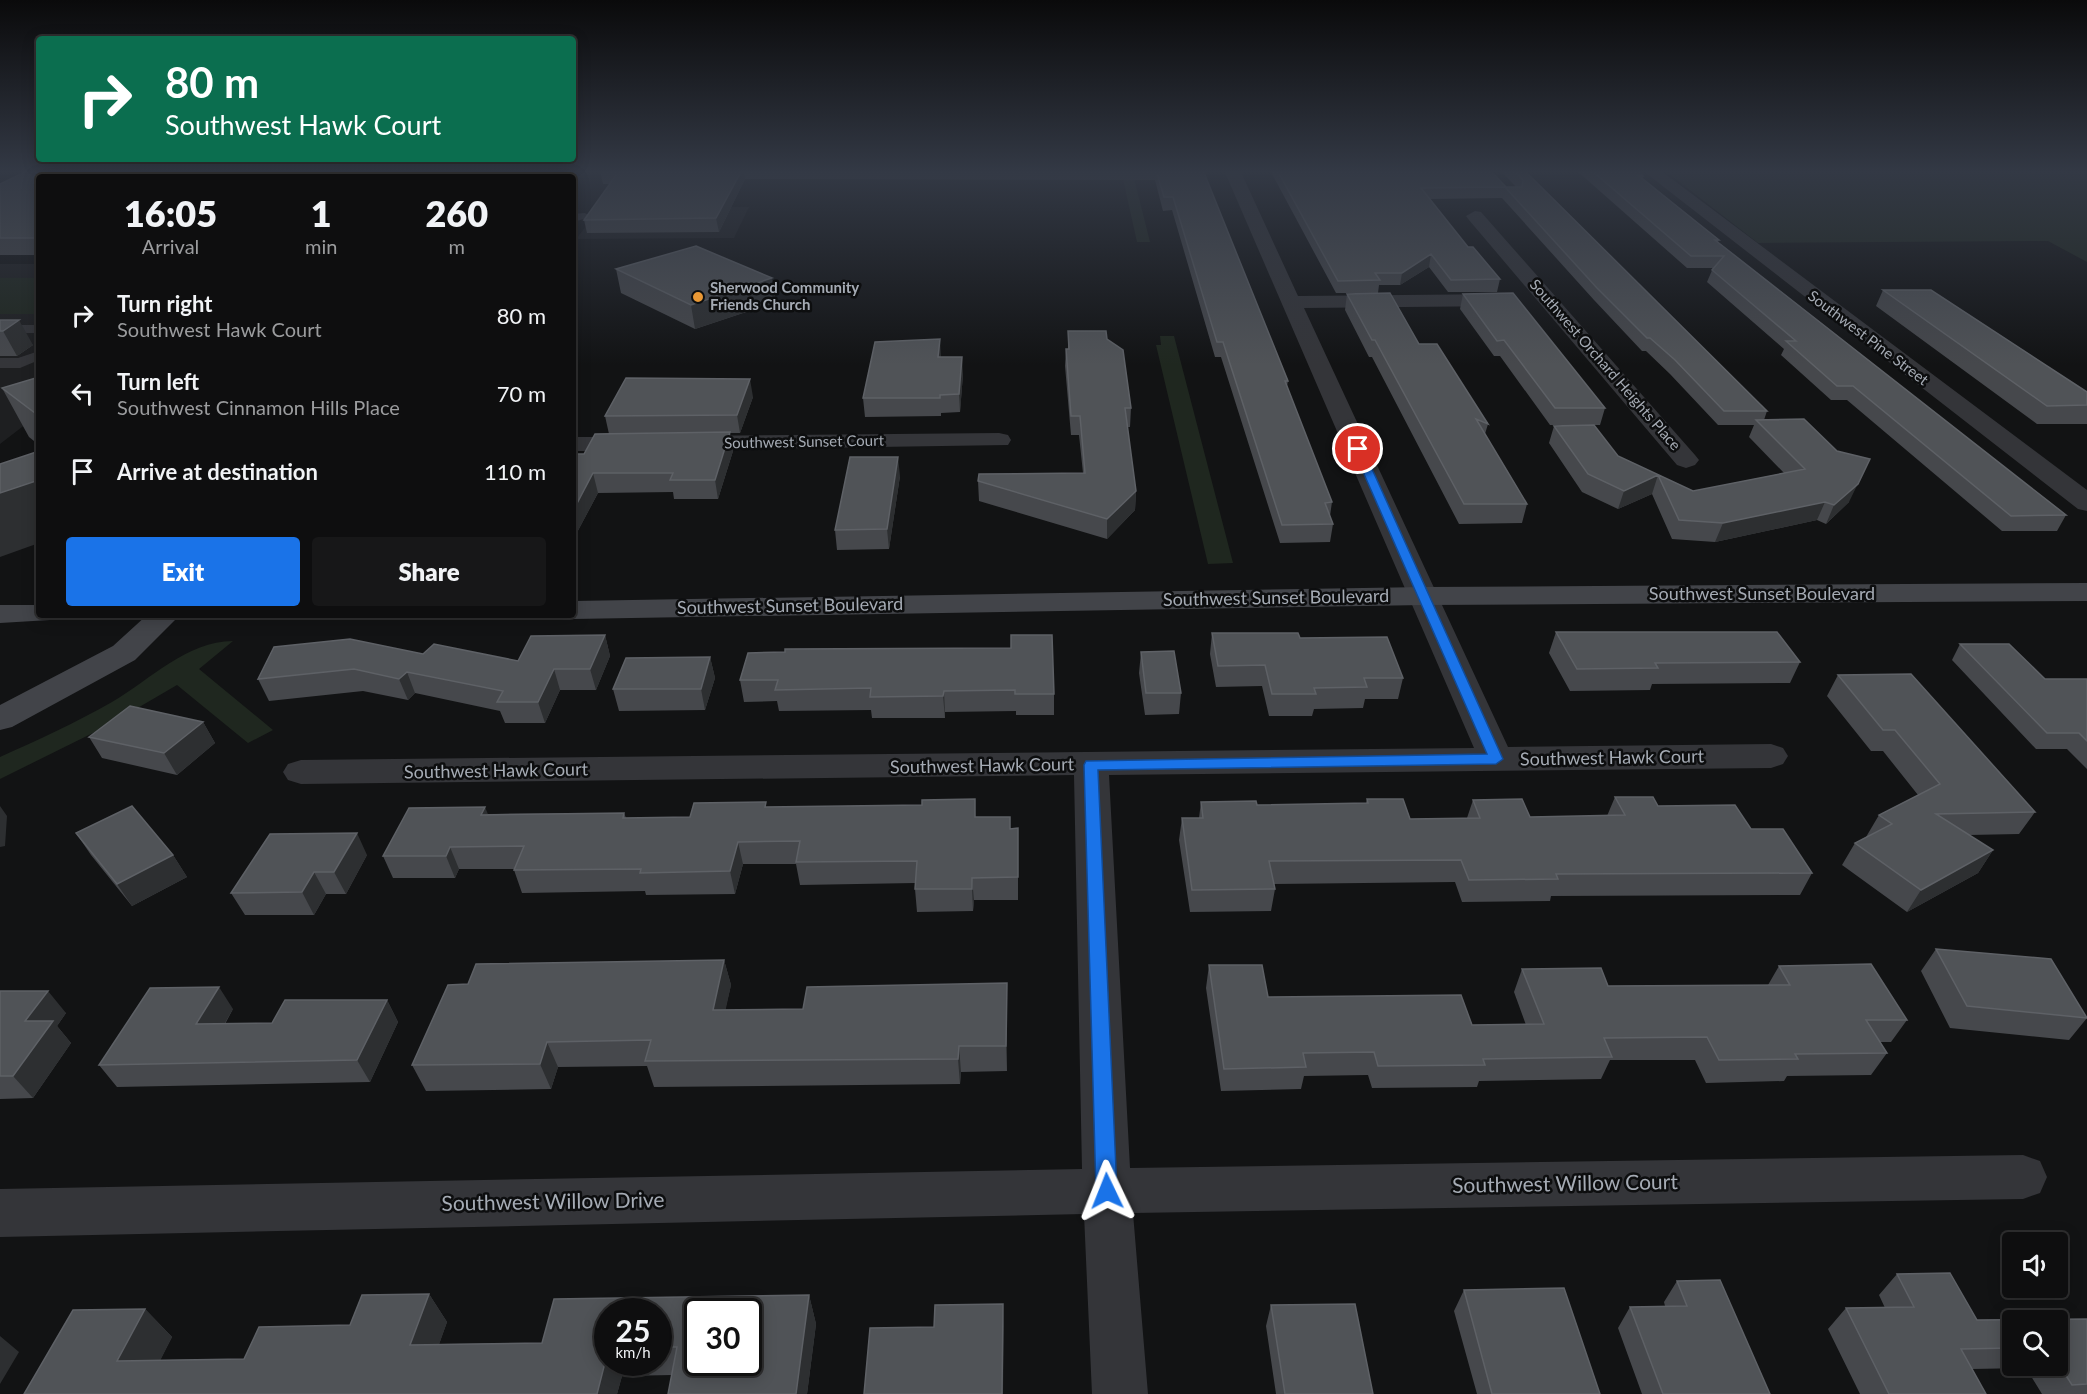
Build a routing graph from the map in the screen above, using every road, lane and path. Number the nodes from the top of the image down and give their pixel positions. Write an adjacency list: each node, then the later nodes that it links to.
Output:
1 (1261, 235): 5 (street)
2 (1492, 235): 4 (street, Southwest Orchard Heights Place)
3 (1735, 235): 13 (street, Southwest Pine Street)
4 (1550, 300): 5 (street); 12 (street, Southwest Orchard Heights Place)
5 (1290, 302): 15 (street)
6 (0, 329): 7 (lane)
7 (36, 329)
8 (36, 356): 9 (lane)
9 (0, 363)
10 (999, 440): 11 (street, Southwest Sunset Court)
11 (576, 444)
12 (1686, 460)
13 (2087, 503)
14 (2087, 592): 15 (main road, Southwest Sunset Boulevard)
15 (1425, 596): 16 (main road, Southwest Sunset Boulevard); 22 (street)
16 (576, 610)
17 (0, 614): 18 (main road)
18 (36, 614)
19 (162, 618): 20 (main road)
20 (0, 719)
21 (1770, 756): 22 (street, Southwest Hawk Court)
22 (1496, 759): 23 (street, Southwest Hawk Court)
23 (1091, 765): 24 (street, Southwest Hawk Court); 26 (street)
24 (301, 772)
25 (2024, 1177): 26 (street, Southwest Willow Court)
26 (1107, 1191): 27 (street, Southwest Willow Drive); 28 (street)
27 (0, 1214)
28 (1120, 1394)

